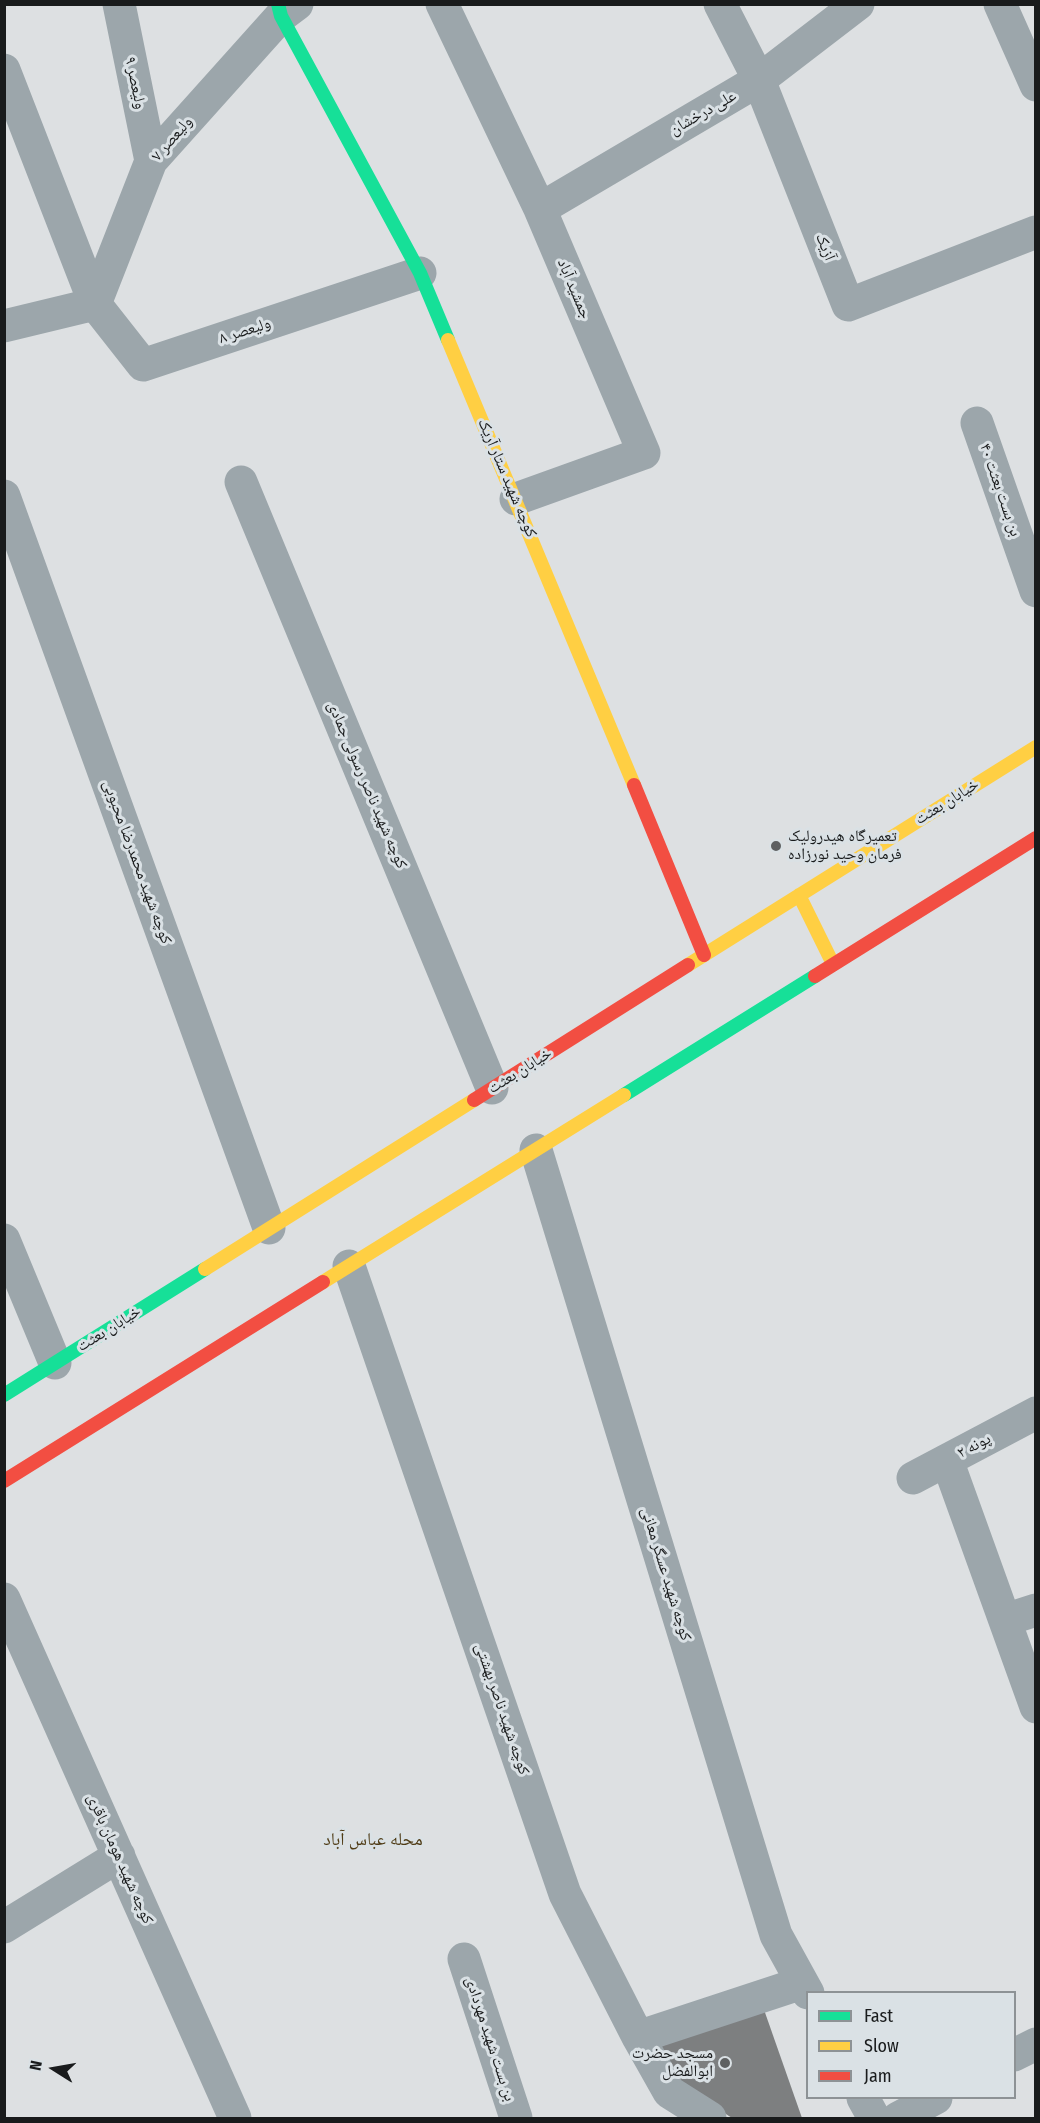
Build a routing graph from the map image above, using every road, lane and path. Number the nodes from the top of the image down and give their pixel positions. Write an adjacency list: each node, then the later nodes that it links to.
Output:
1 (119, 4): 10 (street, ولیعصر ۹)
2 (442, 4): 11 (street, جمشید آباد)
3 (720, 4): 8 (street, آزیک)
4 (858, 4): 8 (street, علی درخشان)
5 (1000, 4): 9 (street)
6 (285, 8): 10 (street, ولیعصر ۷); 13 (main road, کوچه شهید ستار آریک)
7 (4, 70): 14 (street)
8 (759, 80): 11 (street, علی درخشان); 12 (street, آزیک)
9 (1035, 85)
10 (151, 161): 14 (street, ولیعصر ۷)
11 (540, 209): 19 (street, جمشید آباد)
12 (1035, 232)
13 (420, 273): 14 (street, ولیعصر ۸); 19 (main road, کوچه شهید ستار آریک)
14 (95, 304): 15 (street)
15 (4, 326)
16 (977, 423): 20 (street, بن بست بعثت ۴۰)
17 (241, 482): 26 (street, کوچه شهید ناصر رسولی جمادی)
18 (4, 496): 28 (street, کوچه شهید محمدرضا محبوبی)
19 (516, 499): 24 (main road, کوچه شهید ستار آریک)
20 (1035, 591)
21 (1035, 747): 23 (main road, خیابان بعثت)
22 (1035, 838): 25 (main road)
23 (799, 895): 24 (main road, خیابان بعثت); 25 (main road)
24 (704, 955): 26 (main road, خیابان بعثت)
25 (833, 964): 27 (main road)
26 (492, 1088): 28 (main road, خیابان بعثت)
27 (536, 1150): 30 (main road); 43 (street, کوچه شهید عسگر معانی)
28 (269, 1228): 31 (main road, خیابان بعثت)
29 (4, 1240): 31 (street)
30 (349, 1266): 36 (main road); 44 (street, کوچه شهید ناصر بهشتی)
31 (54, 1363): 32 (main road, خیابان بعثت)
32 (4, 1395)
33 (1035, 1413): 34 (street, پونه ۲)
34 (947, 1460): 35 (street, پونه ۲); 38 (street)
35 (913, 1478)
36 (4, 1481)
37 (4, 1599): 40 (street, کوچه شهید هومان باقری)
38 (1020, 1615): 39 (street)
39 (1035, 1707)
40 (119, 1856): 41 (street); 49 (street, کوچه شهید هومان باقری)
41 (4, 1927)
42 (464, 1959): 50 (street, بن بست شهید مهردادی)
43 (805, 1988): 44 (street)
44 (638, 2037): 51 (street, کوچه شهید ناصر بهشتی)
45 (1035, 2044): 46 (street)
46 (1016, 2054)
47 (864, 2099): 52 (street)
48 (932, 2099): 53 (street)
49 (235, 2118)
50 (516, 2118)
51 (710, 2118)
52 (874, 2118)
53 (897, 2118)

